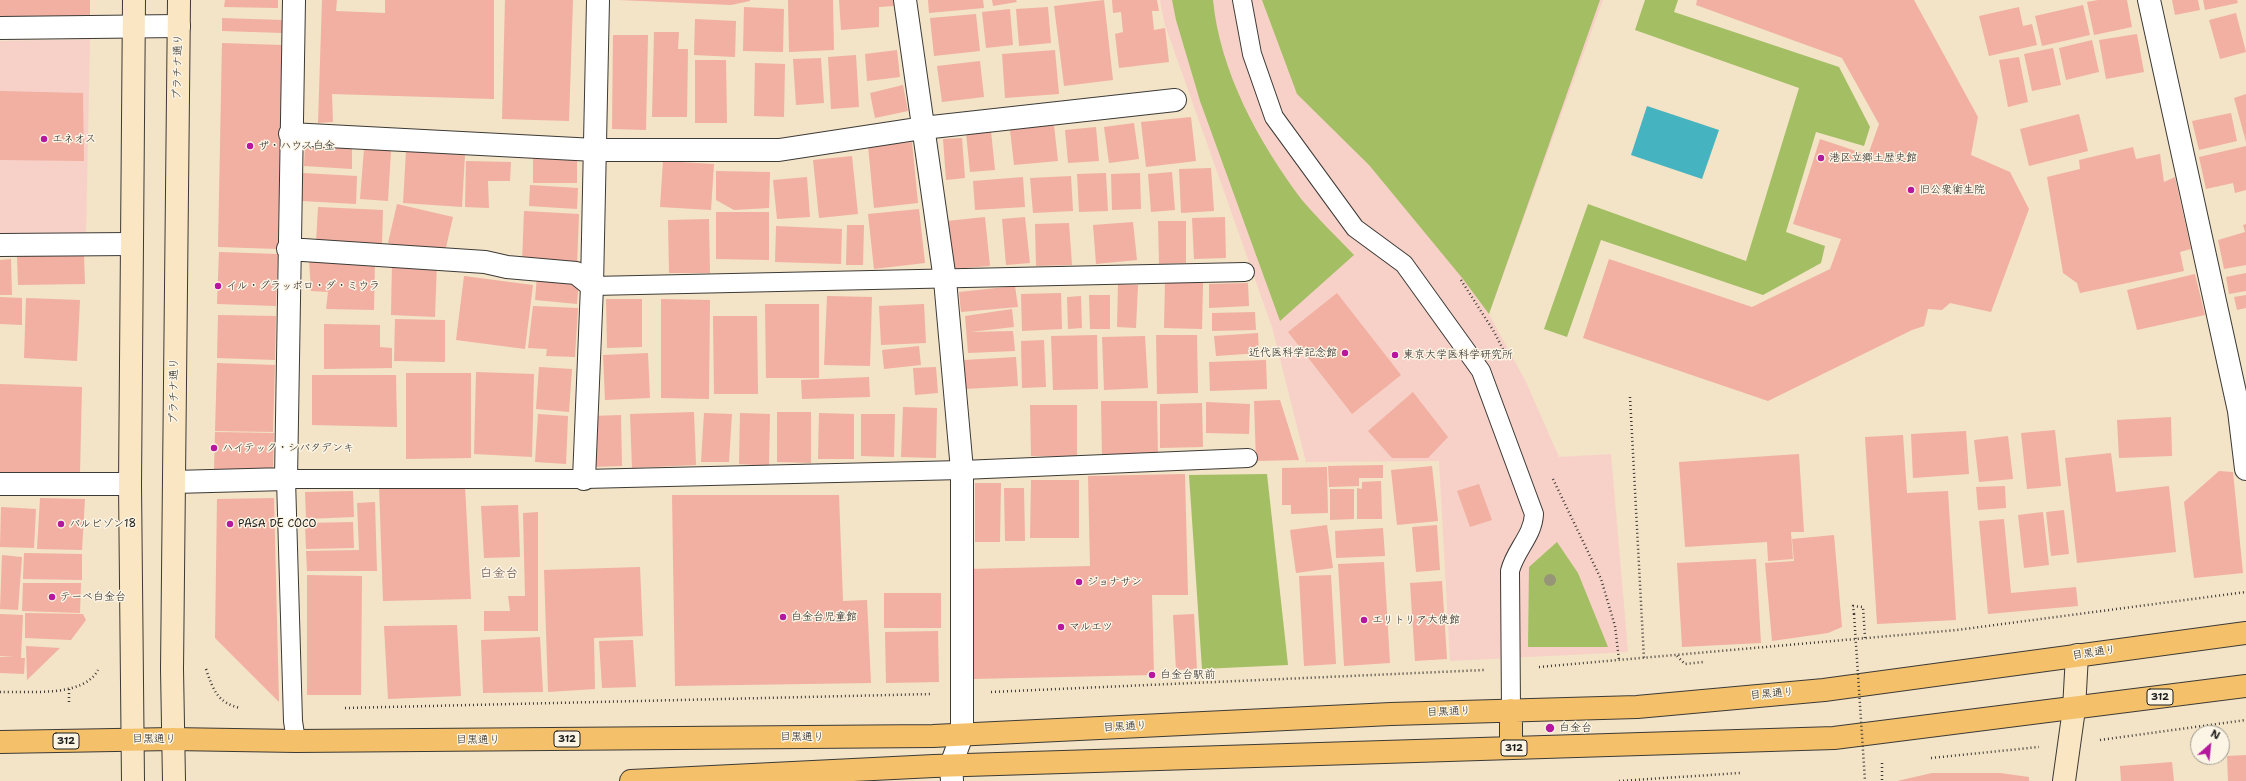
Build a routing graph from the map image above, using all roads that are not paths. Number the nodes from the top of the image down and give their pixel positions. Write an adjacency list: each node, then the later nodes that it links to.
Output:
1 (134, 0): 8 (main road)
2 (179, 0): 9 (main road, プラチナ通り)
3 (294, 0): 13 (street)
4 (598, 0): 14 (street)
5 (906, 0): 12 (street)
6 (1242, 0): 33 (lane)
7 (2149, 0): 22 (street)
8 (134, 25): 9 (street); 10 (street); 15 (main road)
9 (179, 26): 26 (main road, プラチナ通り)
10 (0, 28)
11 (1175, 100): 12 (street)
12 (923, 128): 14 (street); 19 (street)
13 (290, 134): 14 (street); 17 (street)
14 (595, 150): 20 (street)
15 (131, 244): 16 (street); 28 (main road)
16 (0, 245)
17 (288, 249): 20 (street); 24 (street)
18 (1245, 272): 19 (lane)
19 (945, 280): 20 (lane); 23 (street)
20 (592, 286): 25 (street)
21 (1248, 458): 23 (lane)
22 (2246, 469)
23 (962, 470): 25 (lane); 34 (street)
24 (286, 479): 25 (lane); 26 (street); 37 (lane)
25 (584, 479)
26 (174, 482): 36 (main road, プラチナ通り)
27 (0, 484): 28 (street)
28 (130, 484): 35 (main road)
29 (2246, 633): 30 (main road, 目黒通り / 312)
30 (2077, 655): 32 (main road); 33 (main road, 目黒通り / 312)
31 (2246, 686): 32 (main road, 312)
32 (2074, 709): 39 (main road, 312); 44 (main road)
33 (1512, 710): 34 (main road, 目黒通り / 312); 39 (main road)
34 (962, 735): 37 (main road, 目黒通り / 312); 40 (street)
35 (132, 739): 36 (main road, 目黒通り / 312); 38 (main road, 目黒通り / 312); 41 (main road)
36 (172, 739): 37 (main road, 目黒通り / 312); 42 (main road, プラチナ通り)
37 (296, 741)
38 (0, 742)
39 (1511, 748): 40 (main road, 312)
40 (952, 773): 43 (main road, 312)
41 (133, 781)
42 (174, 781)
43 (631, 781)
44 (2064, 781)

